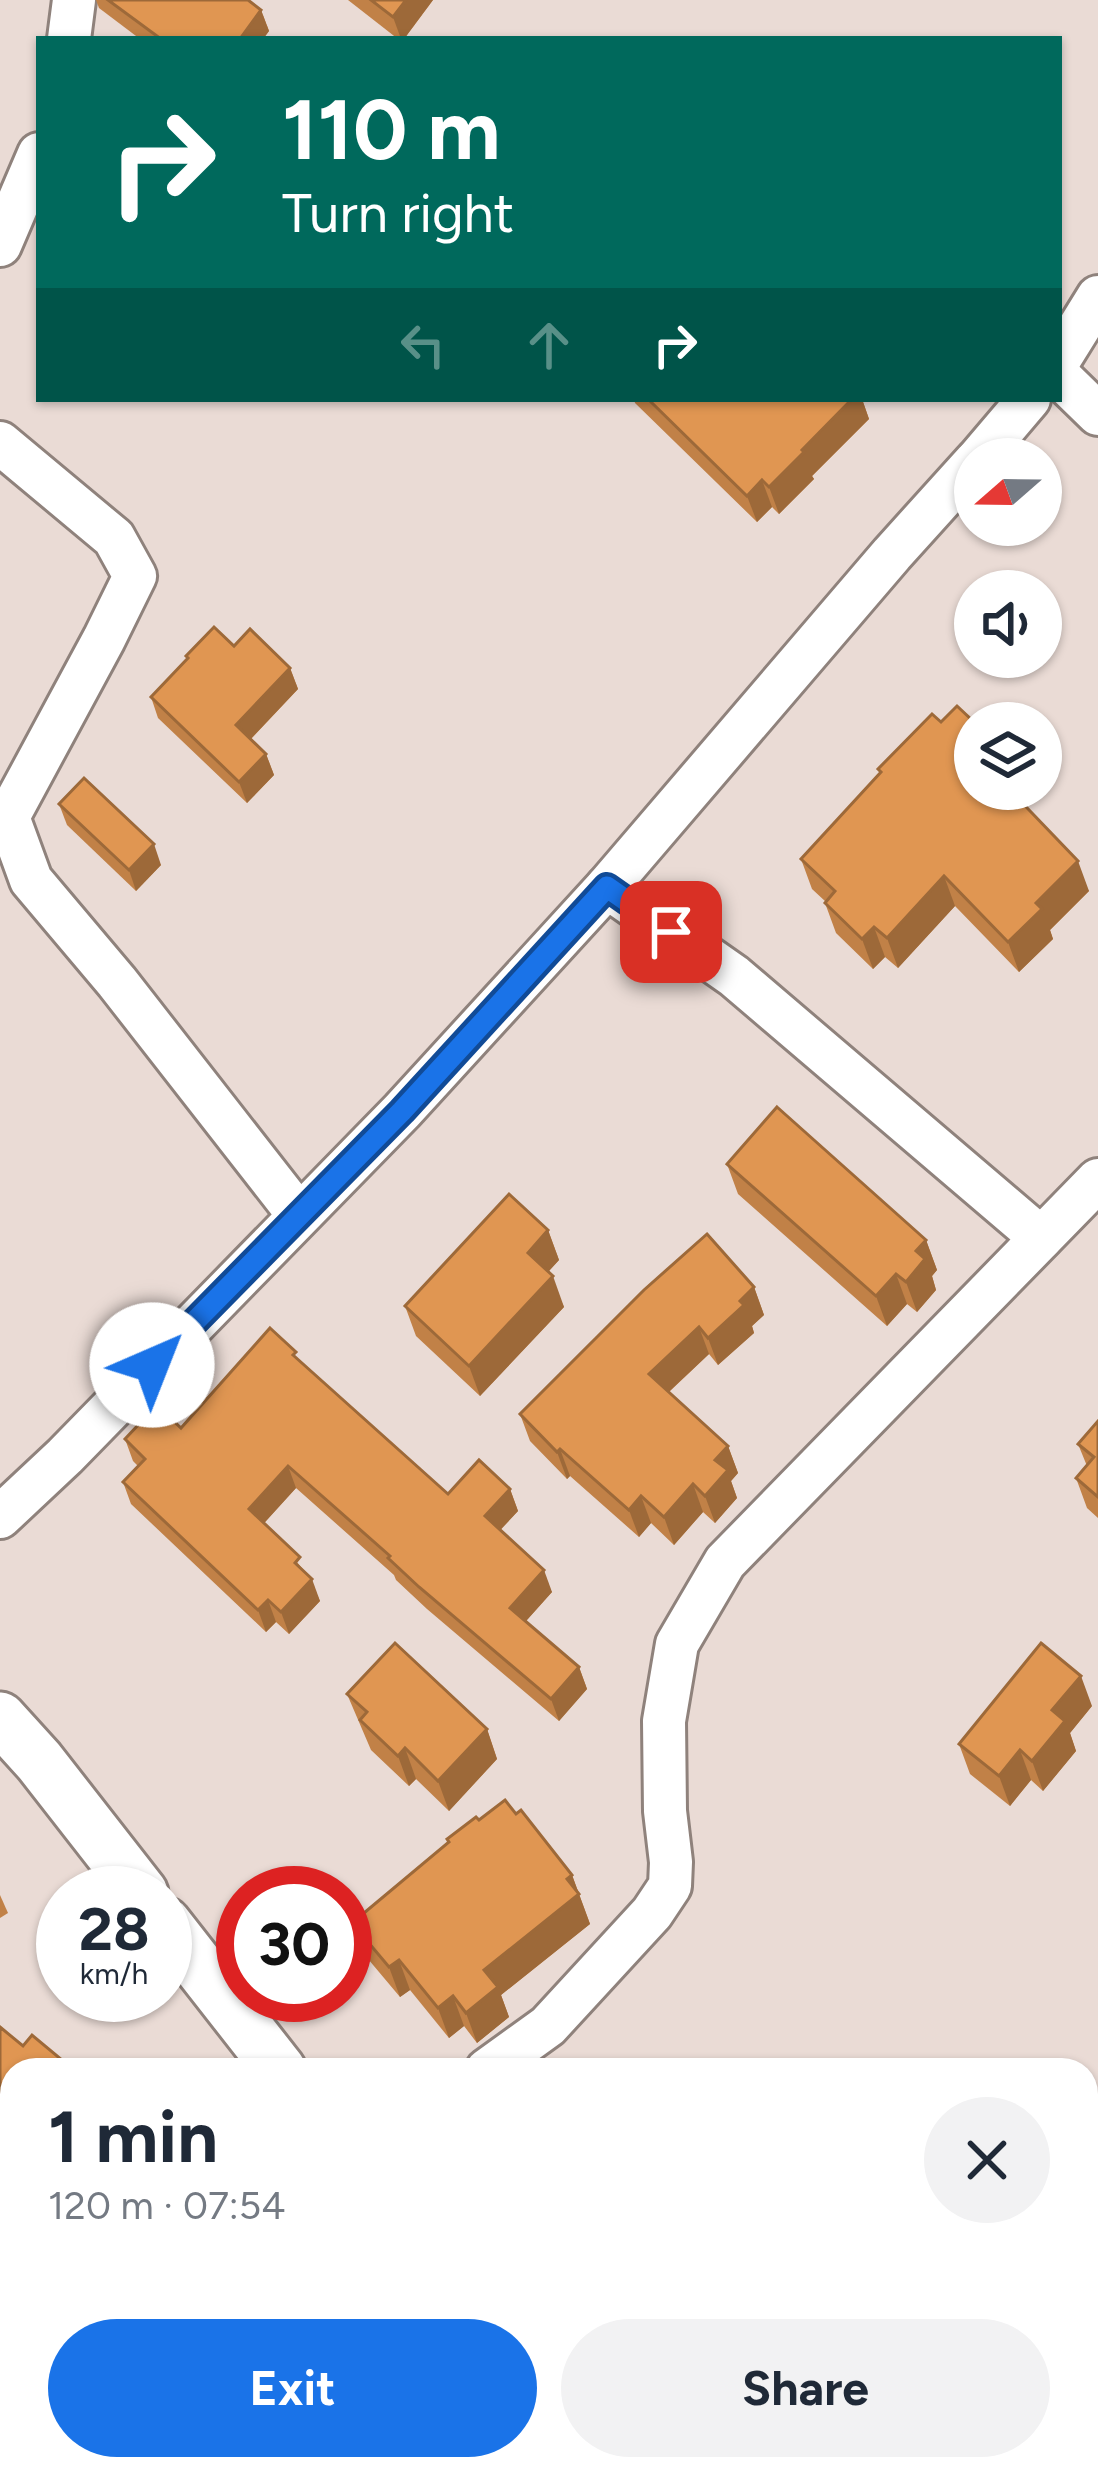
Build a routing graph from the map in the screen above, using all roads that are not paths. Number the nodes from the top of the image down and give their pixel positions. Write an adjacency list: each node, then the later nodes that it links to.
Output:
1 (74, 0): 2 (street)
2 (69, 36)
3 (36, 161): 4 (street)
4 (2, 235)
5 (1098, 297): 6 (street)
6 (1062, 355)
7 (1062, 379): 9 (street)
8 (1026, 402): 10 (street)
9 (1098, 414)
10 (995, 438)
11 (0, 443): 15 (street)
12 (954, 485): 13 (street)
13 (607, 887): 15 (street); 16 (street)
14 (1098, 1180): 16 (street)
15 (298, 1214): 17 (street)
16 (1041, 1238): 22 (street)
17 (0, 1517)
18 (0, 1718): 19 (street)
19 (121, 1866)
20 (192, 1958): 21 (street)
21 (271, 2058)
22 (504, 2058)

